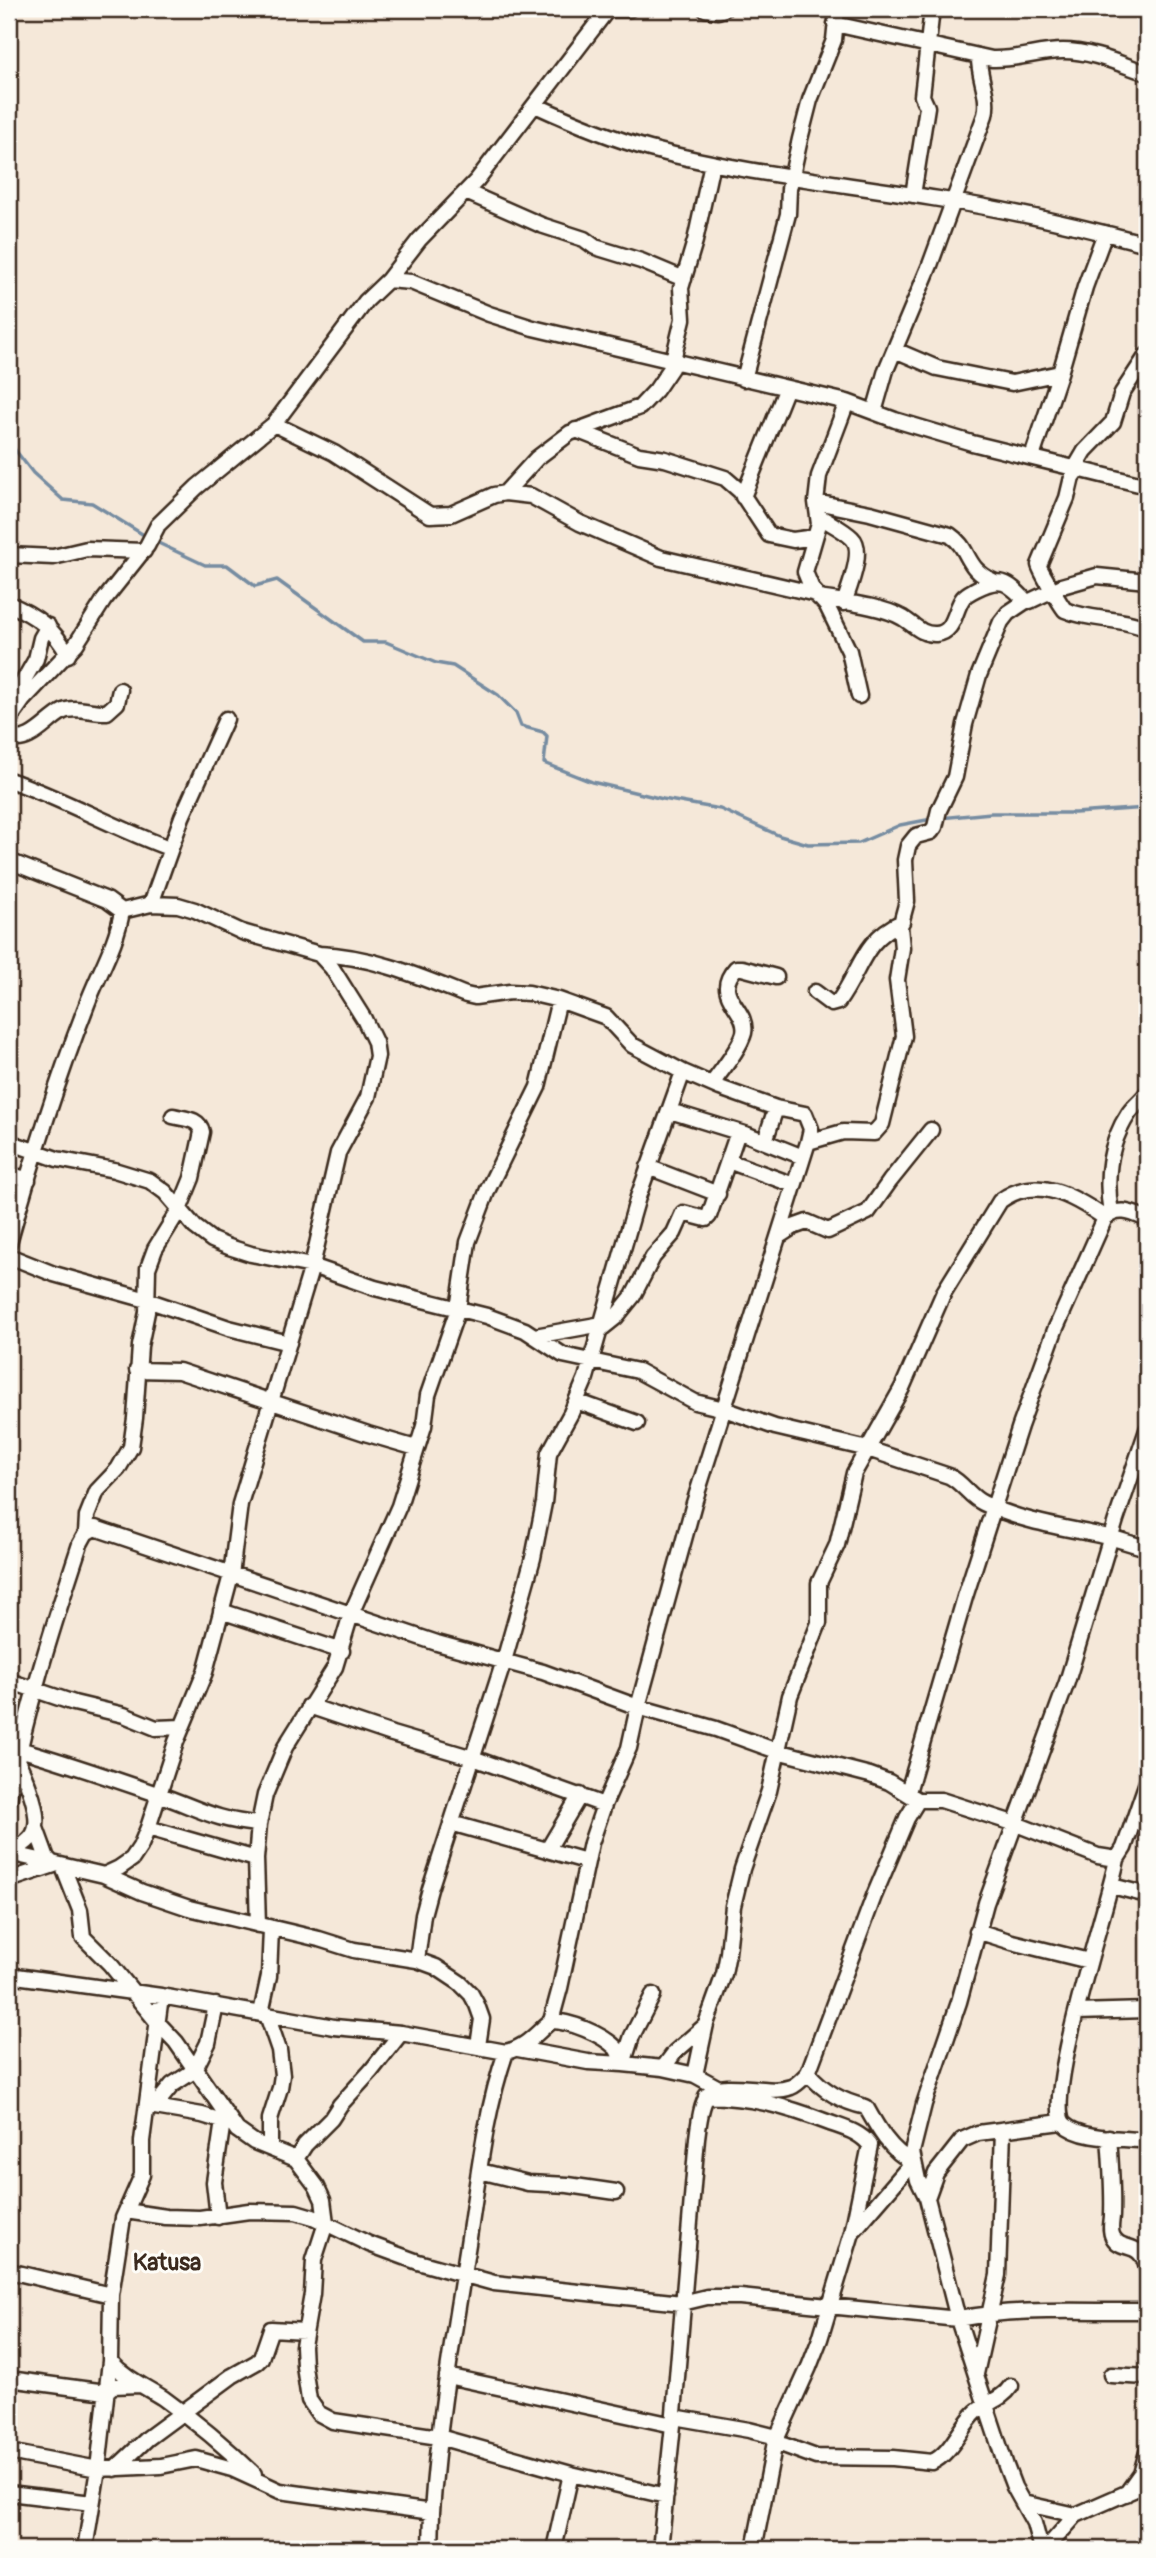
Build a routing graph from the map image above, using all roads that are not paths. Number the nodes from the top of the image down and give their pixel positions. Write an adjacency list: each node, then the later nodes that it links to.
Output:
1 (608, 9): 2 (street); 11 (street)
2 (629, 9)
3 (705, 9): 4 (street)
4 (724, 9)
5 (837, 9): 7 (street)
6 (932, 9): 8 (street)
7 (835, 24): 8 (street); 13 (street)
8 (928, 46): 9 (street); 15 (street)
9 (979, 56): 10 (street); 16 (street)
10 (1147, 73)
11 (535, 106): 12 (street); 14 (street)
12 (712, 163): 13 (street); 21 (street)
13 (792, 177): 15 (street); 27 (street)
14 (466, 192): 19 (street); 21 (street)
15 (913, 195): 16 (street)
16 (953, 202): 17 (street); 23 (street)
17 (1105, 233): 18 (street); 26 (street)
18 (1147, 244)
19 (401, 262): 20 (street); 22 (street)
20 (388, 279): 22 (street); 31 (street)
21 (684, 279): 25 (street)
22 (411, 282): 25 (street)
23 (895, 350): 26 (street); 30 (street)
24 (1147, 358): 34 (street)
25 (673, 359): 27 (street); 32 (street)
26 (1060, 373): 33 (street)
27 (744, 379): 28 (street)
28 (786, 390): 29 (street); 37 (street)
29 (847, 402): 30 (street); 38 (street)
30 (874, 412): 33 (street)
31 (274, 424): 36 (street); 40 (street)
32 (576, 429): 36 (street); 37 (street)
33 (1032, 457): 34 (street)
34 (1076, 468): 35 (street); 44 (street)
35 (1147, 486)
36 (505, 493): 45 (street)
37 (743, 497): 39 (street)
38 (817, 509): 39 (street); 42 (street); 47 (street)
39 (816, 537): 45 (street)
40 (148, 543): 41 (street); 51 (street)
41 (9, 555)
42 (993, 581): 46 (street); 47 (street)
43 (1147, 581): 44 (street)
44 (1054, 590): 46 (street); 50 (street)
45 (818, 596): 47 (street); 53 (street)
46 (1027, 601): 63 (street)
47 (844, 603)
48 (9, 604): 49 (street)
49 (48, 626): 51 (street); 54 (street)
50 (1147, 629)
51 (68, 655): 56 (street)
52 (120, 690): 57 (street)
53 (859, 696)
54 (9, 704)
55 (226, 719): 59 (street)
56 (9, 720)
57 (9, 737)
58 (9, 780): 59 (street)
59 (169, 848): 61 (street)
60 (9, 860): 62 (street)
61 (151, 904): 62 (street); 64 (street)
62 (122, 911): 79 (street)
63 (901, 922): 66 (street); 78 (street)
64 (319, 954): 67 (street); 93 (street)
65 (776, 977): 69 (street)
66 (815, 992)
67 (559, 1000): 68 (street); 95 (street)
68 (683, 1072): 69 (street); 72 (street)
69 (712, 1084): 71 (street)
70 (1147, 1093): 88 (street)
71 (776, 1108): 76 (street); 78 (street)
72 (670, 1111): 75 (street); 82 (street)
73 (173, 1116): 87 (street)
74 (931, 1130): 90 (street)
75 (738, 1132): 76 (street); 81 (street)
76 (765, 1141): 80 (street)
77 (9, 1142): 79 (street)
78 (808, 1142): 80 (street)
79 (36, 1153): 84 (street); 87 (street)
80 (803, 1157): 85 (street)
81 (728, 1161): 85 (street); 86 (street)
82 (648, 1167): 86 (street); 96 (street)
83 (9, 1174): 84 (street)
84 (28, 1180): 91 (street)
85 (794, 1185): 90 (street)
86 (718, 1194): 96 (street)
87 (179, 1210): 93 (street); 94 (street)
88 (1108, 1216): 89 (street); 107 (street); 108 (street)
89 (1147, 1219)
90 (779, 1236): 103 (street)
91 (9, 1244)
92 (9, 1256): 94 (street)
93 (312, 1266): 95 (street); 98 (street)
94 (147, 1300): 98 (street); 100 (street)
95 (458, 1309): 97 (street); 106 (street)
96 (601, 1326): 97 (street); 99 (street)
97 (535, 1336): 99 (street)
98 (289, 1343): 101 (street)
99 (592, 1360): 102 (street); 103 (street)
100 (137, 1370): 101 (street); 109 (street)
101 (271, 1400): 106 (street); 112 (street)
102 (576, 1401): 104 (street); 116 (street)
103 (724, 1409): 107 (street); 120 (street)
104 (637, 1423)
105 (1147, 1430): 110 (street)
106 (416, 1448): 114 (street)
107 (868, 1449): 108 (street); 122 (street)
108 (994, 1507): 110 (street); 128 (street)
109 (86, 1533): 112 (street); 118 (street)
110 (1111, 1538): 111 (street); 133 (street)
111 (1147, 1548)
112 (231, 1575): 113 (street); 114 (street)
113 (221, 1611): 115 (street); 121 (street)
114 (351, 1614): 115 (street); 116 (street)
115 (342, 1651): 119 (street)
116 (505, 1661): 120 (street); 124 (street)
117 (9, 1681): 118 (street)
118 (34, 1689): 121 (street); 123 (street)
119 (309, 1706): 124 (street); 132 (street)
120 (638, 1707): 122 (street); 130 (street)
121 (182, 1727): 126 (street)
122 (777, 1751): 128 (street); 160 (street)
123 (15, 1752): 126 (street); 129 (street); 134 (street)
124 (472, 1758): 127 (street); 131 (street)
125 (1147, 1782): 139 (street)
126 (159, 1794): 132 (street); 135 (street)
127 (580, 1796): 130 (street); 136 (street)
128 (913, 1796): 133 (street); 167 (street)
129 (9, 1800)
130 (604, 1805): 140 (street)
131 (451, 1823): 136 (street); 148 (street)
132 (259, 1824): 138 (street)
133 (1016, 1825): 139 (street); 147 (street)
134 (36, 1828): 137 (street); 141 (street)
135 (148, 1828): 138 (street); 142 (street)
136 (548, 1849): 140 (street)
137 (10, 1853): 141 (street)
138 (256, 1859): 146 (street)
139 (1117, 1859): 144 (street)
140 (586, 1861): 158 (street)
141 (59, 1866): 142 (street); 143 (street); 151 (street)
142 (104, 1875): 146 (street)
143 (9, 1880)
144 (1112, 1886): 145 (street); 149 (street)
145 (1147, 1895)
146 (265, 1927): 148 (street); 157 (street)
147 (977, 1931): 149 (street); 178 (street)
148 (417, 1960): 162 (street)
149 (1089, 1961): 156 (street)
150 (9, 1975): 151 (street)
151 (135, 1992): 153 (street); 159 (street)
152 (653, 1995): 164 (street)
153 (161, 1996): 154 (street); 159 (street)
154 (216, 2005): 157 (street); 166 (street)
155 (1147, 2010): 156 (street)
156 (1077, 2011): 171 (street)
157 (264, 2014): 161 (street); 176 (street)
158 (551, 2021): 163 (street); 164 (street)
159 (158, 2023): 166 (street); 170 (street)
160 (706, 2024): 165 (street); 168 (street)
161 (401, 2033): 162 (street); 177 (street)
162 (478, 2046): 163 (street)
163 (512, 2050): 164 (street); 179 (street)
164 (623, 2064): 165 (street)
165 (663, 2068): 168 (street)
166 (194, 2069): 170 (street); 172 (street)
167 (808, 2073): 169 (street); 178 (street)
168 (695, 2075): 169 (street)
169 (712, 2091): 185 (street); 190 (street)
170 (151, 2106): 172 (street); 182 (street)
171 (1062, 2122): 173 (street); 174 (street)
172 (228, 2123): 176 (street); 183 (street)
173 (1003, 2130): 181 (street); 193 (street)
174 (1109, 2137): 175 (street); 186 (street)
175 (1147, 2141)
176 (270, 2148): 177 (street)
177 (296, 2159): 184 (street)
178 (914, 2162): 181 (street); 185 (street)
179 (480, 2171): 180 (street); 188 (street)
180 (616, 2192)
181 (927, 2198): 194 (street)
182 (126, 2211): 183 (street); 189 (street)
183 (218, 2217): 184 (street)
184 (326, 2223): 188 (street); 195 (street)
185 (852, 2233): 191 (street)
186 (1147, 2268)
187 (9, 2272): 189 (street)
188 (463, 2275): 190 (street); 199 (street)
189 (111, 2295): 196 (street)
190 (682, 2304): 191 (street); 207 (street)
191 (829, 2305): 194 (street); 209 (street)
192 (1147, 2311): 193 (street)
193 (990, 2314): 194 (street); 197 (street)
194 (958, 2319): 197 (street)
195 (304, 2331): 206 (street); 208 (street)
196 (110, 2361): 202 (street); 204 (street)
197 (976, 2375): 205 (street)
198 (1111, 2375): 200 (street)
199 (447, 2376): 207 (street); 208 (street)
200 (1147, 2378)
201 (9, 2379): 204 (street)
202 (139, 2385): 204 (street); 206 (street)
203 (1011, 2385): 205 (street)
204 (106, 2392): 212 (street)
205 (986, 2406): 209 (street); 221 (street)
206 (181, 2414): 213 (street); 216 (street)
207 (674, 2421): 209 (street); 219 (street)
208 (439, 2437): 214 (street); 222 (street)
209 (776, 2440): 228 (street)
210 (9, 2452): 212 (street)
211 (1147, 2452): 218 (street)
212 (98, 2469): 213 (street); 220 (street)
213 (115, 2469): 216 (street)
214 (571, 2474): 219 (street); 226 (street)
215 (1147, 2484): 218 (street)
216 (265, 2485): 222 (street)
217 (9, 2493): 220 (street)
218 (1126, 2494): 223 (street)
219 (666, 2496): 227 (street)
220 (92, 2503): 224 (street)
221 (1023, 2503): 223 (street); 229 (street)
222 (432, 2512): 225 (street)
223 (1076, 2515): 229 (street)
224 (85, 2549)
225 (431, 2549)
226 (554, 2549)
227 (660, 2549)
228 (754, 2549)
229 (1043, 2549)

